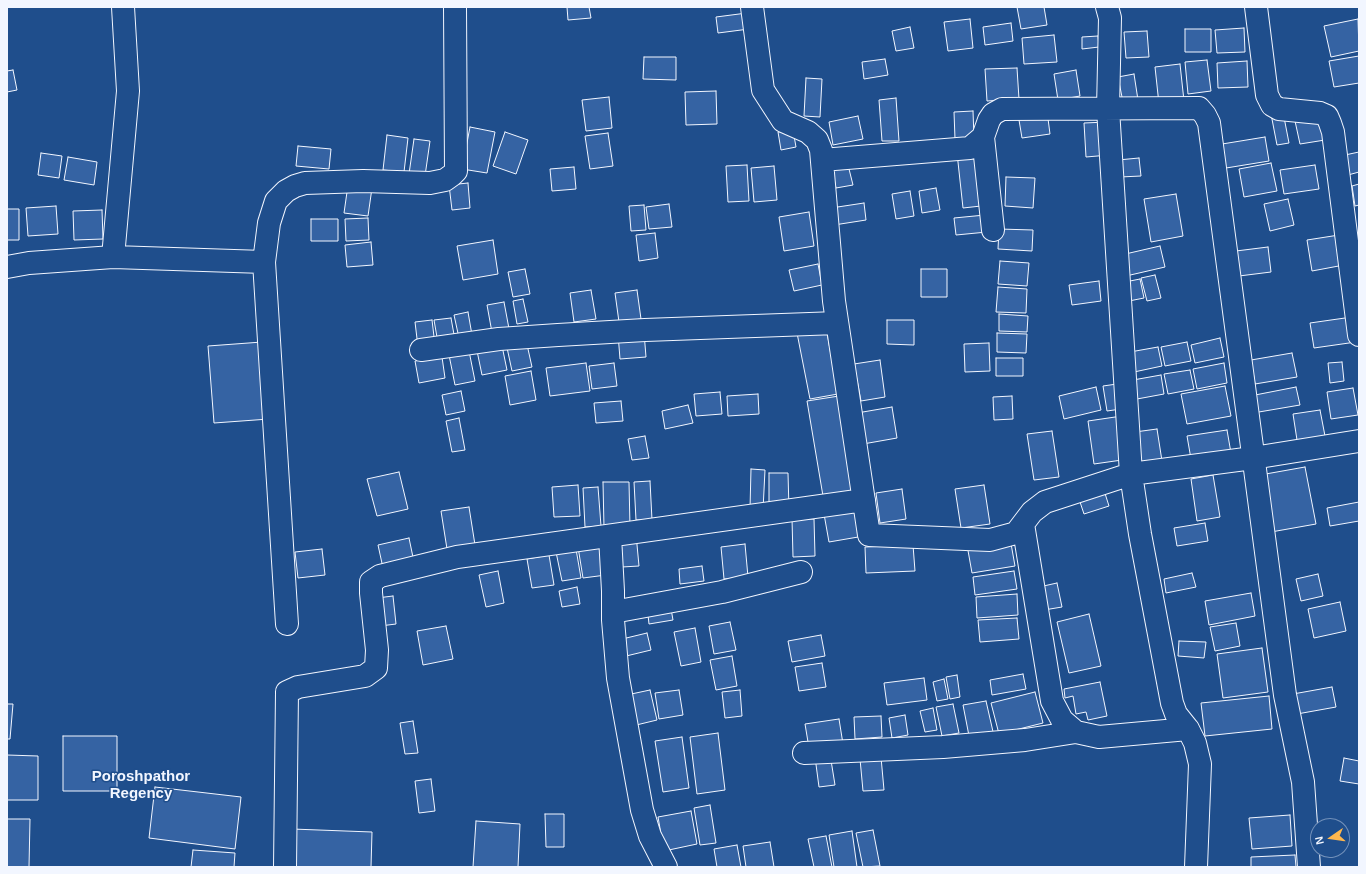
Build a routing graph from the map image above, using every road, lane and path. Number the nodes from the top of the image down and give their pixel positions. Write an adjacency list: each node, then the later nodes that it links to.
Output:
1 (123, 7): 10 (street)
2 (455, 7): 11 (street)
3 (752, 7): 8 (street)
4 (1107, 7): 6 (street)
5 (1256, 7): 14 (street)
6 (1108, 108): 7 (street); 17 (street); 18 (street)
7 (983, 137): 8 (street); 9 (street)
8 (822, 160): 13 (street)
9 (993, 230)
10 (113, 257): 11 (street); 12 (street)
11 (264, 262): 24 (street)
12 (7, 267)
13 (837, 323): 15 (street); 19 (street)
14 (1359, 335)
15 (421, 350)
16 (1359, 441): 17 (street)
17 (1253, 458): 18 (street); 31 (street)
18 (1131, 474): 20 (street); 25 (street)
19 (864, 500): 20 (street); 21 (street)
20 (1023, 524): 26 (street)
21 (610, 536): 23 (street); 28 (street)
22 (801, 572): 23 (street)
23 (613, 612): 29 (street)
24 (287, 624)
25 (1188, 729): 26 (street); 30 (street)
26 (1076, 732): 27 (street)
27 (804, 753)
28 (285, 867)
29 (666, 867)
30 (1196, 867)
31 (1309, 867)

